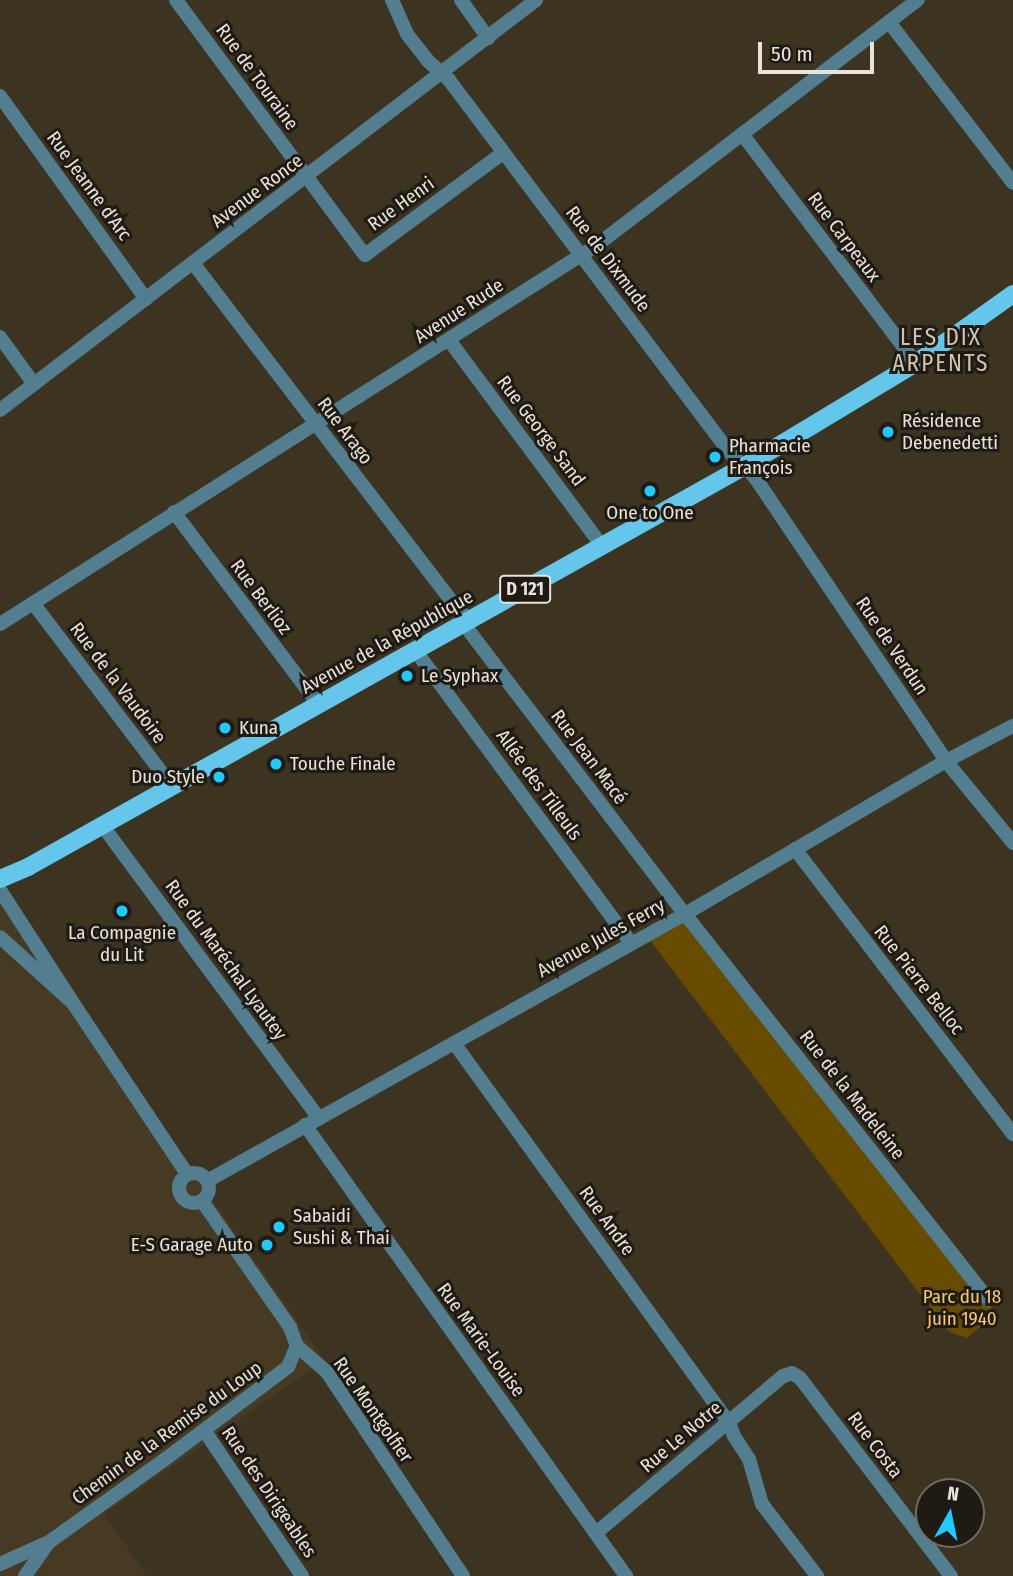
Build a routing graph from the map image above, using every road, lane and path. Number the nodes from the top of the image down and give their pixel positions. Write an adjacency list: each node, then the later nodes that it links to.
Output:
1 (176, 0): 12 (street, Rue de Touraine)
2 (392, 0): 8 (street, Rue de Dixmude)
3 (461, 0): 7 (street)
4 (536, 0): 7 (street, Avenue Ronce)
5 (918, 0): 6 (street, Avenue Rude)
6 (889, 22): 10 (street, Avenue Rude); 13 (street)
7 (488, 38): 8 (street, Avenue Ronce)
8 (443, 72): 11 (street, Rue de Dixmude); 12 (street, Avenue Ronce)
9 (0, 96): 17 (street, Rue Jeanne d'Arc)
10 (742, 134): 14 (street, Avenue Rude); 20 (street, Rue Carpeaux)
11 (503, 153): 12 (street, Rue Henri); 14 (street, Rue de Dixmude)
12 (307, 177): 15 (street, Avenue Ronce)
13 (1013, 183)
14 (582, 255): 19 (street, Avenue Rude); 24 (street, Rue de Dixmude)
15 (193, 263): 17 (street, Avenue Ronce); 23 (street, Rue Arago)
16 (1013, 294): 20 (main road, Avenue de la République / D 121)
17 (146, 299): 21 (street, Avenue Ronce)
18 (0, 337): 21 (street)
19 (449, 341): 23 (street, Avenue Rude); 26 (street, Rue George Sand)
20 (916, 363): 24 (main road, Avenue de la République / D 121)
21 (34, 384): 22 (street, Avenue Ronce)
22 (0, 410)
23 (314, 423): 25 (street, Avenue Rude); 28 (street, Rue Arago)
24 (745, 466): 26 (main road, Avenue de la République / D 121); 33 (street, Rue de Verdun)
25 (174, 512): 27 (street, Avenue Rude); 31 (street, Rue Berlioz)
26 (602, 546): 28 (main road, Avenue de la République / D 121)
27 (33, 603): 29 (street, Avenue Rude); 34 (street, Rue de la Vaudoire)
28 (466, 622): 30 (main road, Avenue de la République / D 121); 39 (street, Rue Jean Macé)
29 (0, 624)
30 (415, 650): 31 (main road, Avenue de la République / D 121); 41 (street, Allée des Tilleuls)
31 (318, 704): 34 (main road, Avenue de la République / D 121)
32 (1013, 726): 33 (street, Avenue Jules Ferry)
33 (946, 761): 36 (street, Rue de Verdun); 37 (street, Avenue Jules Ferry)
34 (172, 786): 35 (main road, Avenue de la République / D 121)
35 (102, 825): 38 (main road, Avenue de la République / D 121); 44 (street, Rue du Maréchal Lyautey)
36 (1013, 843)
37 (795, 849): 39 (street, Avenue Jules Ferry); 45 (street, Rue Pierre Belloc)
38 (0, 888): 42 (street, Rue Montgolfier)
39 (684, 914): 41 (street, Avenue Jules Ferry); 49 (street, Rue de la Madeleine)
40 (0, 937): 42 (street, Rue Montgolfier)
41 (631, 943): 43 (street, Avenue Jules Ferry)
42 (73, 1003): 46 (street, Rue Montgolfier)
43 (454, 1043): 44 (street, Avenue Jules Ferry); 52 (street, Rue Andre)
44 (312, 1121): 47 (street, Avenue Jules Ferry); 54 (street, Rue Marie-Louise)
45 (1013, 1134)
46 (187, 1174): 47 (street); 48 (street, Rue Montgolfier)
47 (207, 1181): 48 (street)
48 (202, 1201): 50 (street, Rue Montgolfier)
49 (989, 1300)
50 (297, 1346): 53 (street, Chemin de la Remise du Loup); 61 (street, Rue Montgolfier)
51 (792, 1373): 52 (street, Rue Le Notre); 64 (street, Rue Costa)
52 (729, 1423): 54 (street, Rue Le Notre); 63 (street, Rue Andre)
53 (204, 1430): 55 (street, Chemin de la Remise du Loup); 60 (street, Rue des Dirigeables)
54 (596, 1534): 62 (street, Rue Marie-Louise)
55 (49, 1542): 56 (street, Chemin de la Remise du Loup); 59 (street, Chemin de la Remise du Loup)
56 (0, 1564)
57 (0, 1570): 58 (street)
58 (7, 1576)
59 (25, 1576)
60 (302, 1576)
61 (463, 1576)
62 (626, 1576)
63 (817, 1576)
64 (951, 1576)

